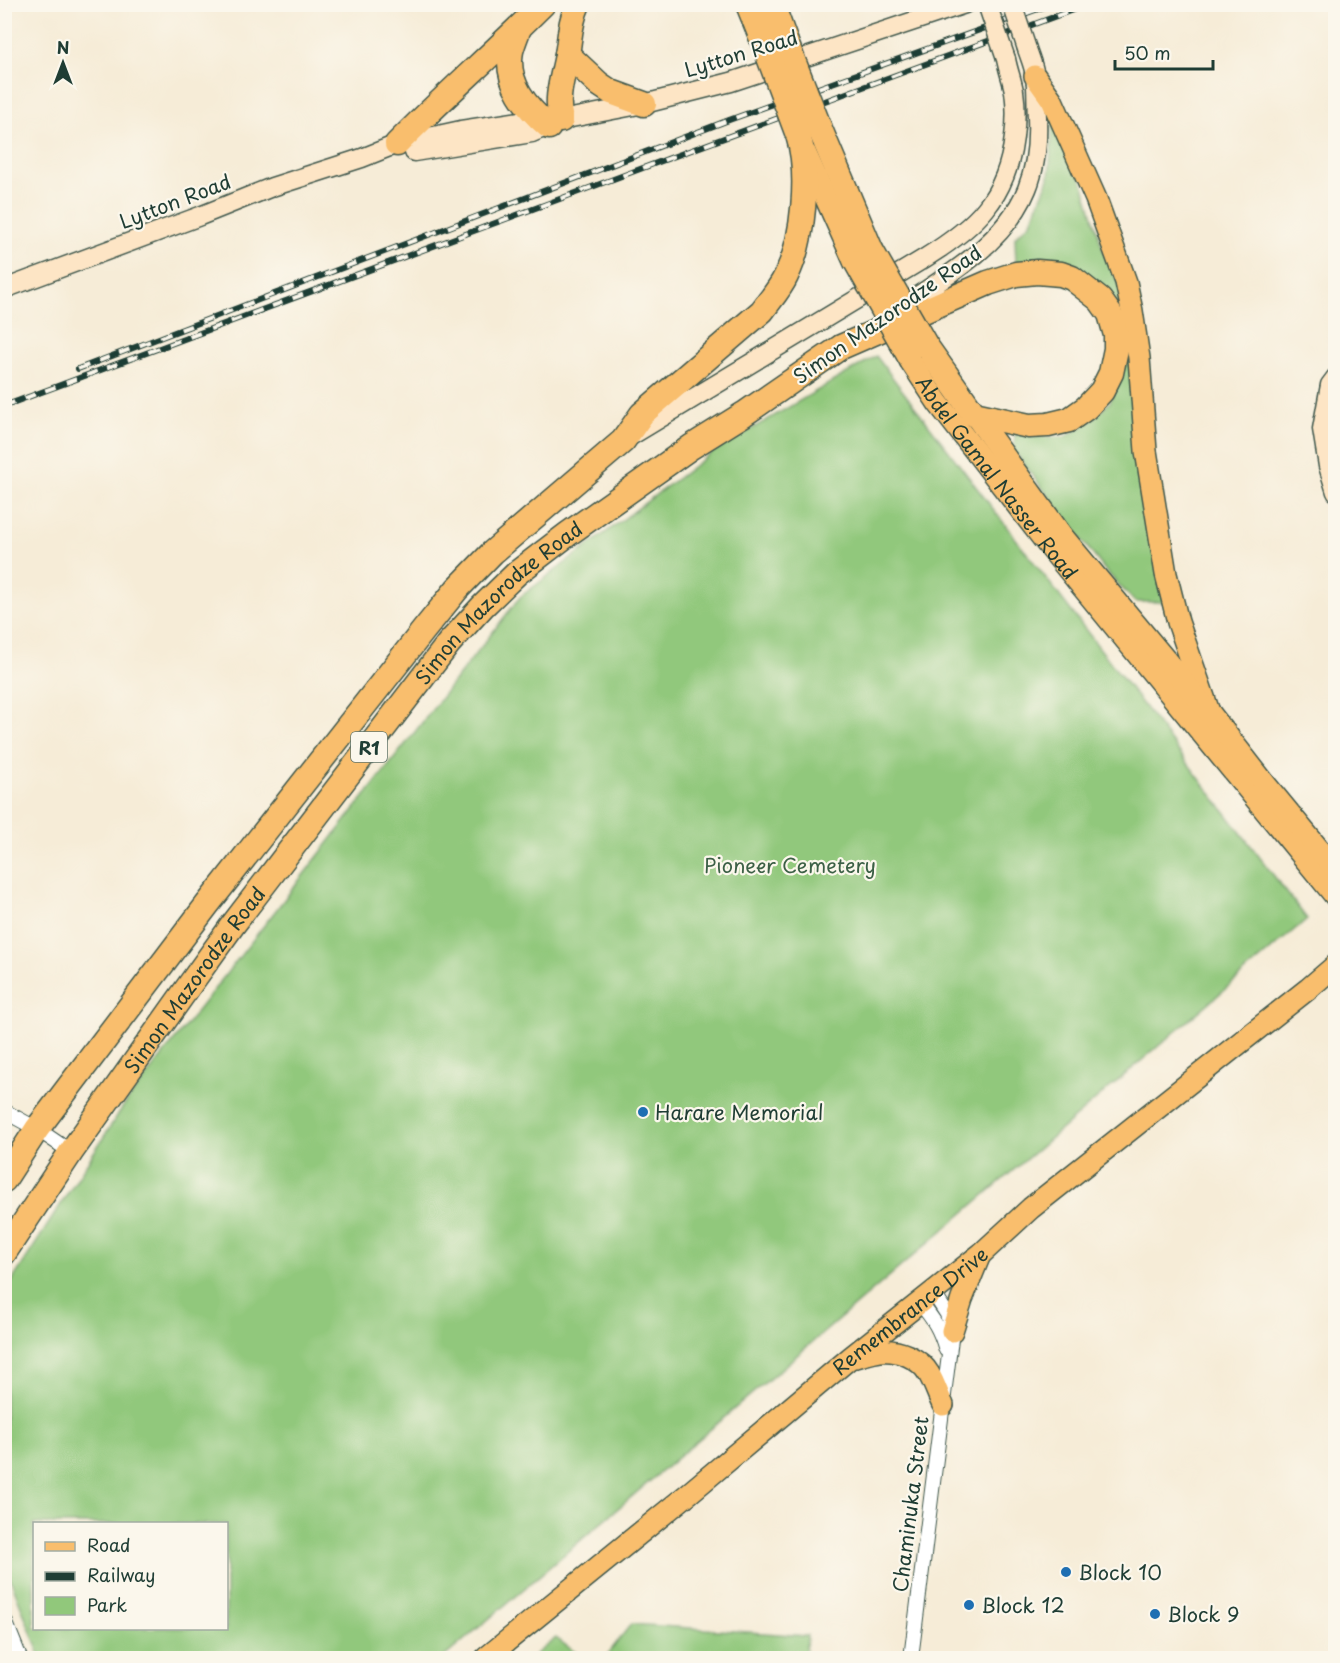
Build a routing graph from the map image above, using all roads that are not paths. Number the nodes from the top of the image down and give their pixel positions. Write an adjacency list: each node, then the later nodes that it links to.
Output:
1 (543, 4): 7 (highway)
2 (578, 4): 8 (highway)
3 (965, 4): 10 (main road, Lytton Road)
4 (987, 4): 20 (main road, Simon Mazorodze Road / R1, bridge)
5 (1012, 4): 9 (main road, Simon Mazorodze Road / R1, bridge)
6 (753, 8): 12 (highway, Abdel Gamal Nasser Road, bridge)
7 (519, 28): 11 (highway); 13 (highway)
8 (567, 54): 10 (highway); 11 (highway)
9 (1035, 76): 16 (main road, Simon Mazorodze Road / R1); 22 (main road)
10 (644, 104): 11 (main road, Lytton Road)
11 (550, 122): 13 (main road, Lytton Road); 14 (main road, Lytton Road)
12 (807, 136): 17 (highway, Abdel Gamal Nasser Road, bridge); 20 (highway)
13 (397, 144): 14 (main road, Lytton Road)
14 (362, 158): 15 (main road, Lytton Road)
15 (4, 289)
16 (841, 347): 19 (highway); 30 (highway, Simon Mazorodze Road / R1)
17 (919, 354): 19 (highway, Abdel Gamal Nasser Road); 24 (main road, Abdel Gamal Nasser Road)
18 (1335, 377): 21 (main road)
19 (974, 414): 22 (main road, Abdel Gamal Nasser Road)
20 (623, 441): 29 (highway, Simon Mazorodze Road / R1)
21 (1335, 492)
22 (1209, 712): 23 (main road, Abdel Gamal Nasser Road)
23 (1335, 870)
24 (1335, 897)
25 (1335, 964): 27 (main road, Remembrance Drive)
26 (1335, 986): 27 (main road)
27 (1308, 989): 33 (main road, Remembrance Drive)
28 (4, 1111): 29 (street)
29 (37, 1129): 30 (street); 31 (highway, Simon Mazorodze Road / R1)
30 (70, 1152): 32 (highway, Simon Mazorodze Road / R1)
31 (4, 1180)
32 (4, 1253)
33 (981, 1254): 34 (main road, Remembrance Drive); 35 (main road)
34 (927, 1297): 35 (street); 36 (street); 37 (main road, Remembrance Drive)
35 (952, 1331): 36 (street, Chaminuka Street)
36 (948, 1355): 38 (street, Chaminuka Street)
37 (850, 1358): 38 (main road); 41 (main road, Remembrance Drive)
38 (943, 1405): 42 (street, Chaminuka Street)
39 (4, 1618): 40 (street)
40 (20, 1659)
41 (486, 1659)
42 (911, 1659)

